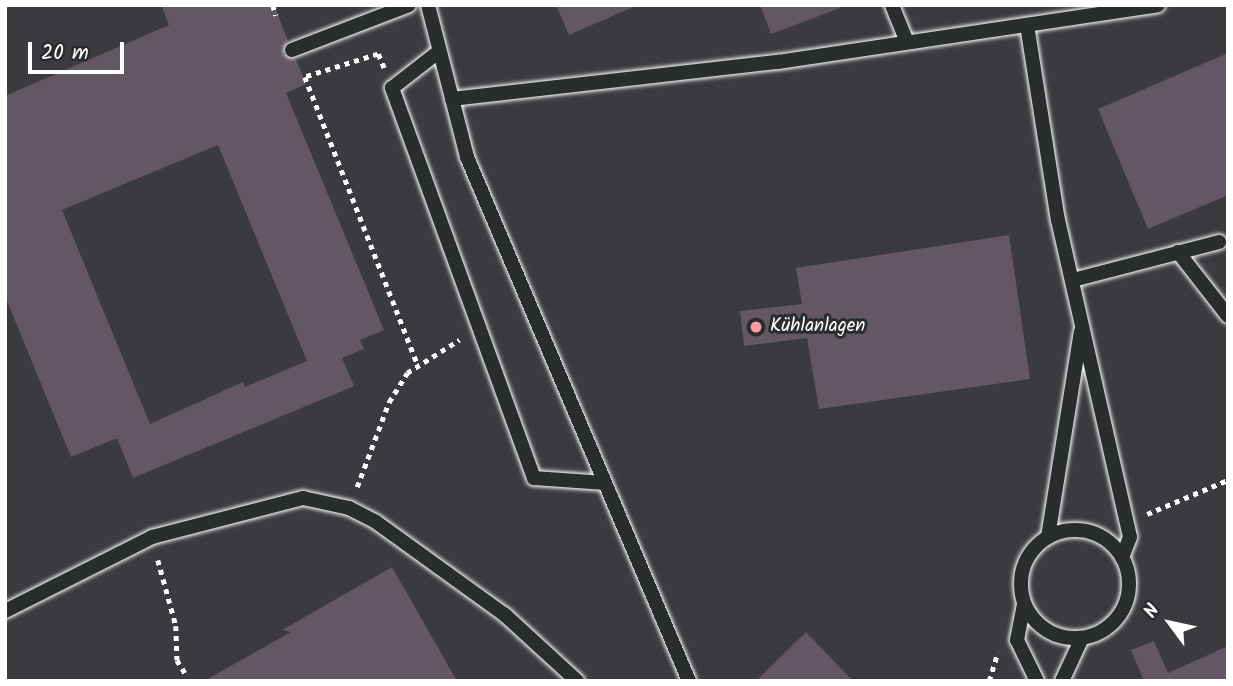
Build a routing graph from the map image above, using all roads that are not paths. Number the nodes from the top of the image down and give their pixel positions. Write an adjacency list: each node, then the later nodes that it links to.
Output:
1 (409, 5): 8 (lane)
2 (428, 5): 9 (lane)
3 (892, 5): 7 (lane)
4 (1158, 5): 5 (lane)
5 (1062, 12): 6 (lane)
6 (1027, 25): 7 (lane); 13 (lane)
7 (908, 43): 10 (lane)
8 (292, 50)
9 (437, 54): 10 (lane); 16 (lane)
10 (452, 99): 16 (lane)
11 (1219, 242): 12 (lane)
12 (1178, 252): 13 (lane); 14 (lane)
13 (1073, 280): 15 (lane)
14 (1228, 316)
15 (1082, 324): 17 (lane); 18 (lane)
16 (605, 483): 22 (lane)
17 (1048, 537): 18 (lane); 19 (lane)
18 (1122, 558): 21 (lane)
19 (1024, 604): 21 (lane); 24 (lane)
20 (5, 611): 23 (lane)
21 (1082, 638): 25 (lane)
22 (690, 679)
23 (577, 681)
24 (1037, 681)
25 (1062, 681)

